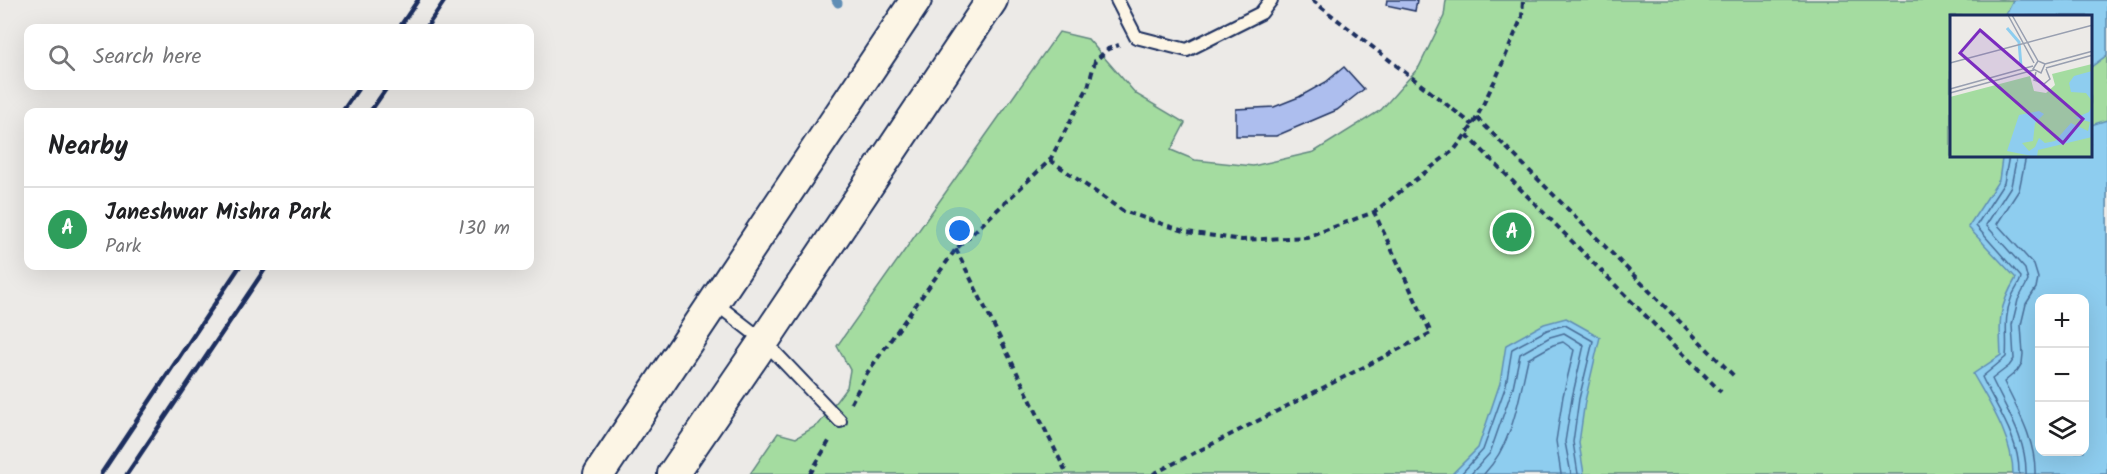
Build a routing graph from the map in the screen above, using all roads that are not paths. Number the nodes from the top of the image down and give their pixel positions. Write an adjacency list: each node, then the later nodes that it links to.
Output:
1 (916, 0): 5 (street)
2 (992, 0): 6 (street)
3 (1118, 0): 4 (lane)
4 (1271, 0)
5 (714, 302): 6 (lane); 8 (street)
6 (764, 341): 7 (lane); 9 (street)
7 (840, 421)
8 (599, 474)
9 (673, 474)

